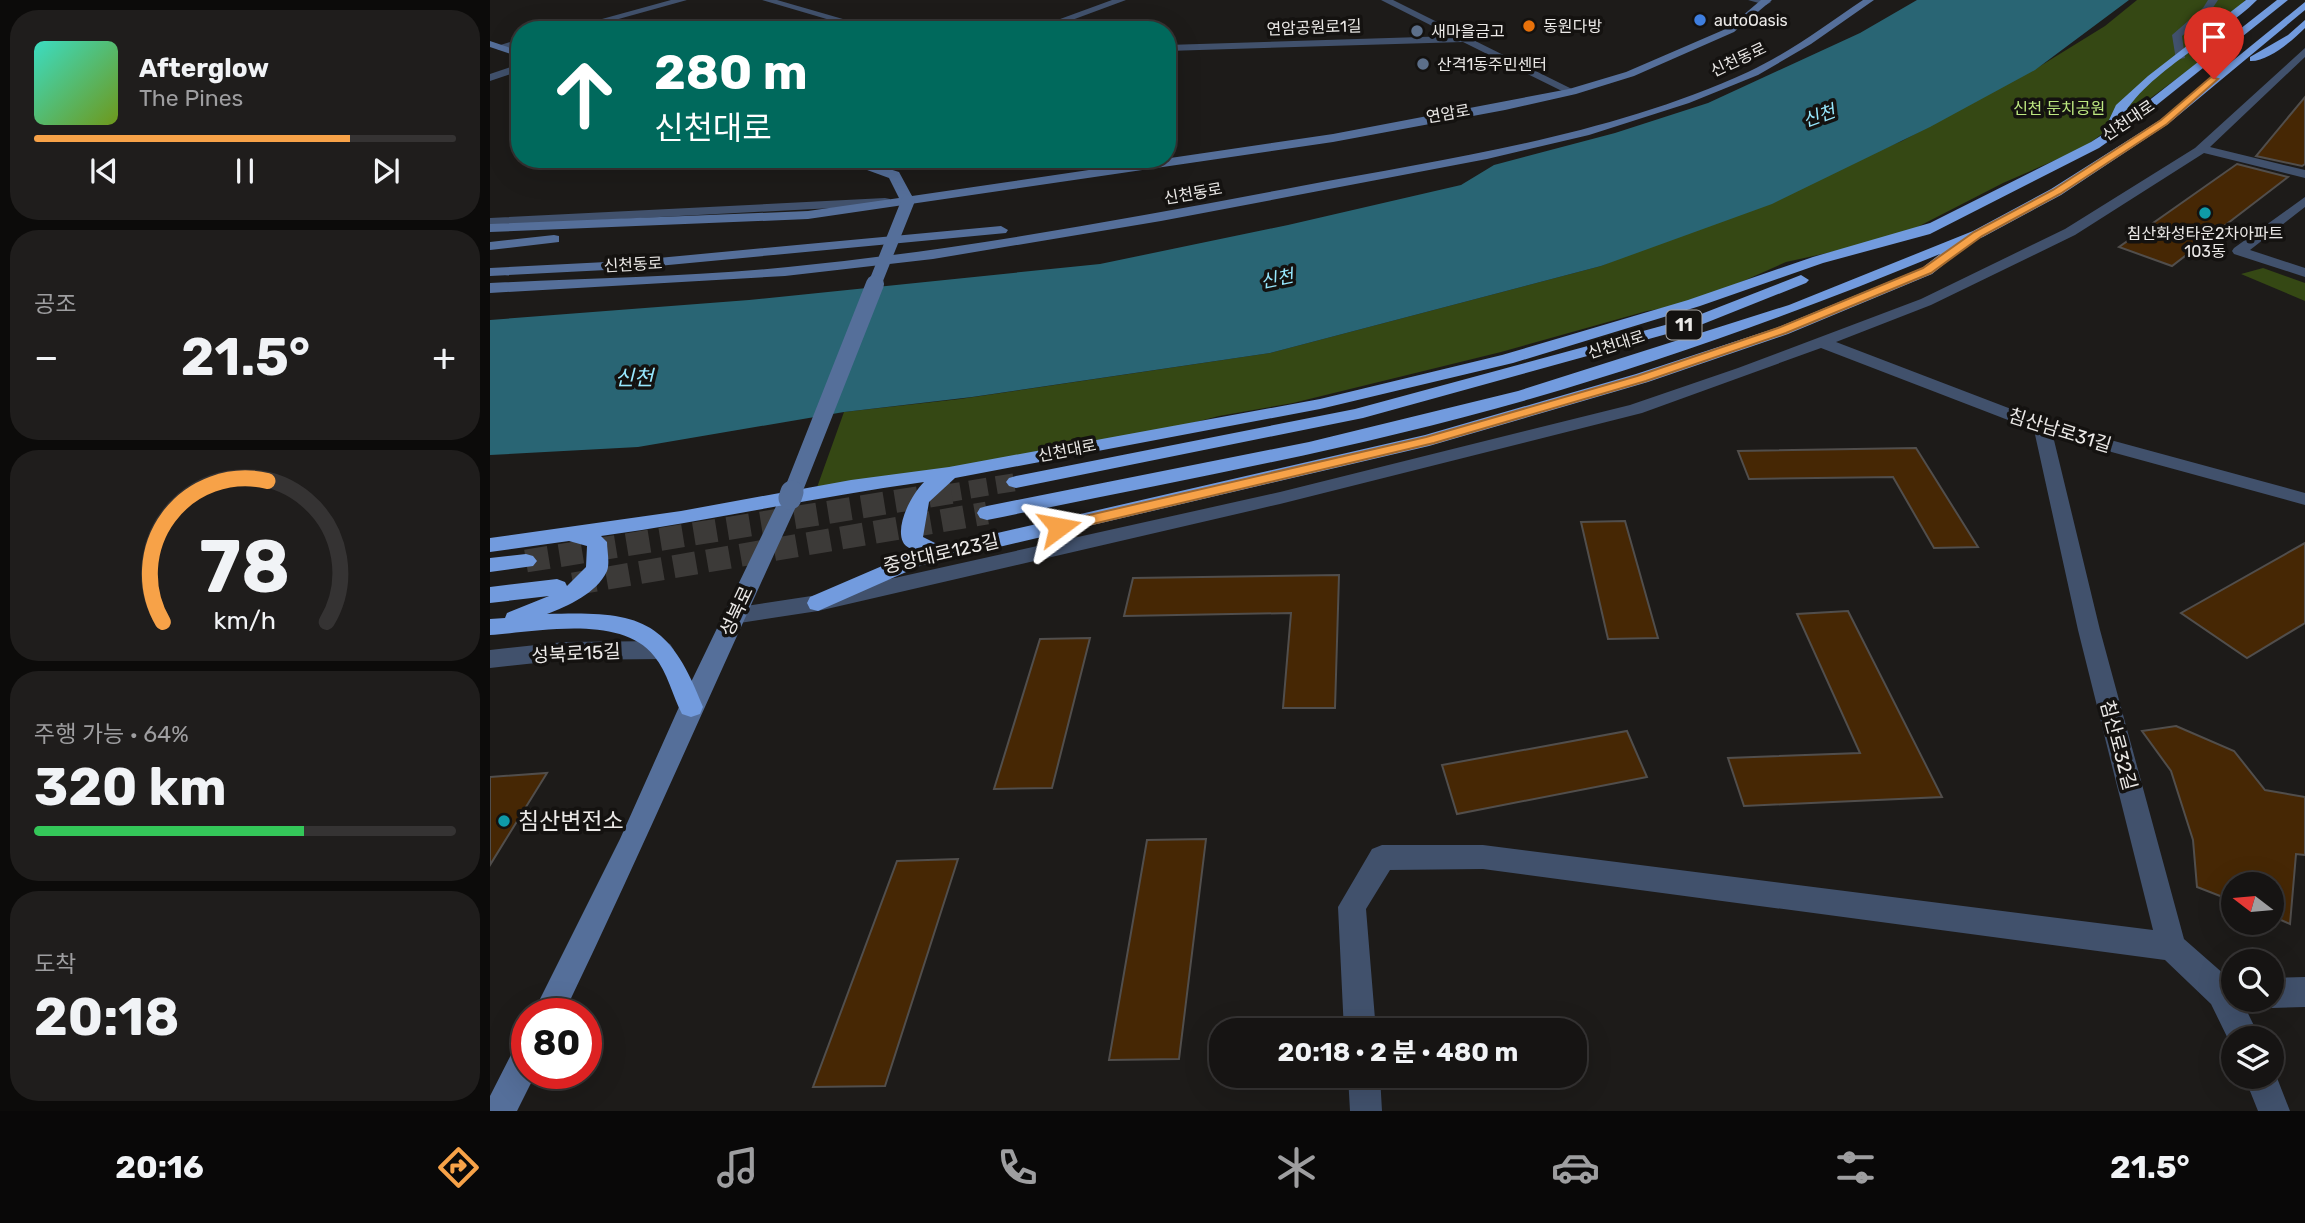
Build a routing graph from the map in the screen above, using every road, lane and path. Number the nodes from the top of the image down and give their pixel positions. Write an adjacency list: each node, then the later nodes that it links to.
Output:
1 (682, 0): 14 (street)
2 (767, 0): 15 (street)
3 (1121, 0): 16 (street)
4 (1386, 0): 18 (street)
5 (1753, 0): 12 (street)
6 (1781, 0): 23 (main road)
7 (1849, 0): 51 (main road, 신천동로)
8 (1868, 0): 53 (main road, 신천동로)
9 (2213, 0): 24 (street)
10 (2252, 0): 24 (highway)
11 (2283, 0): 32 (highway, 신천대로 / 11)
12 (1766, 1): 29 (main road, 연암로)
13 (2305, 5): 28 (highway, 신천대로 / 11)
14 (602, 21)
15 (843, 21)
16 (1061, 21)
17 (2305, 23): 28 (highway)
18 (1462, 38): 20 (street, 연암공원로1길); 29 (street)
19 (494, 46): 21 (main road)
20 (1176, 48)
21 (511, 51)
22 (2305, 51): 33 (street, 중앙대로123길)
23 (1704, 57)
24 (2180, 58): 32 (highway)
25 (1692, 61): 30 (main road, 연암로)
26 (511, 70): 27 (street)
27 (490, 78)
28 (2201, 90): 49 (highway, 신천대로 / 11)
29 (1573, 92): 34 (main road, 연암로)
30 (1496, 122)
31 (1455, 129): 37 (main road, 연암로)
32 (2107, 137): 47 (highway, 신천대로 / 11)
33 (2202, 149): 42 (street); 54 (street, 중앙대로123길)
34 (1210, 156): 35 (main road); 36 (main road)
35 (1176, 158)
36 (1176, 161)
37 (1176, 165)
38 (872, 168): 43 (main road)
39 (1132, 168): 41 (main road)
40 (1151, 168): 41 (main road, 연암로)
41 (1093, 174): 43 (main road)
42 (2305, 174)
43 (908, 201): 45 (main road); 46 (street); 58 (main road, 성북로, bridge)
44 (2305, 201): 52 (street)
45 (735, 220): 48 (main road); 50 (main road)
46 (490, 222)
47 (1936, 226): 56 (highway); 57 (highway, 신천대로 / 11)
48 (490, 228)
49 (1978, 234): 60 (highway, 신천대로 / 11); 63 (highway)
50 (490, 246)
51 (490, 272)
52 (2305, 273)
53 (490, 288)
54 (1821, 342): 55 (street, 침산남로31길); 68 (street, 중앙대로123길)
55 (2042, 427): 59 (street, 침산남로31길); 74 (street, 침산로32길)
56 (949, 474): 58 (highway); 63 (highway)
57 (1016, 482)
58 (790, 498): 61 (highway); 69 (main road, 성북로)
59 (2305, 499)
60 (987, 513)
61 (570, 534): 62 (highway); 70 (highway)
62 (490, 545)
63 (939, 554): 68 (highway)
64 (526, 561): 65 (highway)
65 (490, 565)
66 (558, 587): 67 (highway)
67 (490, 595)
68 (818, 603): 69 (street, 중앙대로123길)
69 (733, 616): 73 (main road, 성북로)
70 (490, 627): 71 (highway)
71 (663, 650): 72 (street, 성북로15길); 73 (highway)
72 (490, 659)
73 (691, 707): 78 (main road, 성북로)
74 (2172, 947): 75 (street); 79 (street)
75 (2221, 987)
76 (2305, 992): 77 (street)
77 (2284, 993)
78 (555, 998)
79 (1359, 1018)
80 (511, 1087): 83 (main road)
81 (1365, 1088): 84 (street)
82 (2265, 1089): 85 (street)
83 (499, 1111)
84 (1366, 1111)
85 (2274, 1111)

